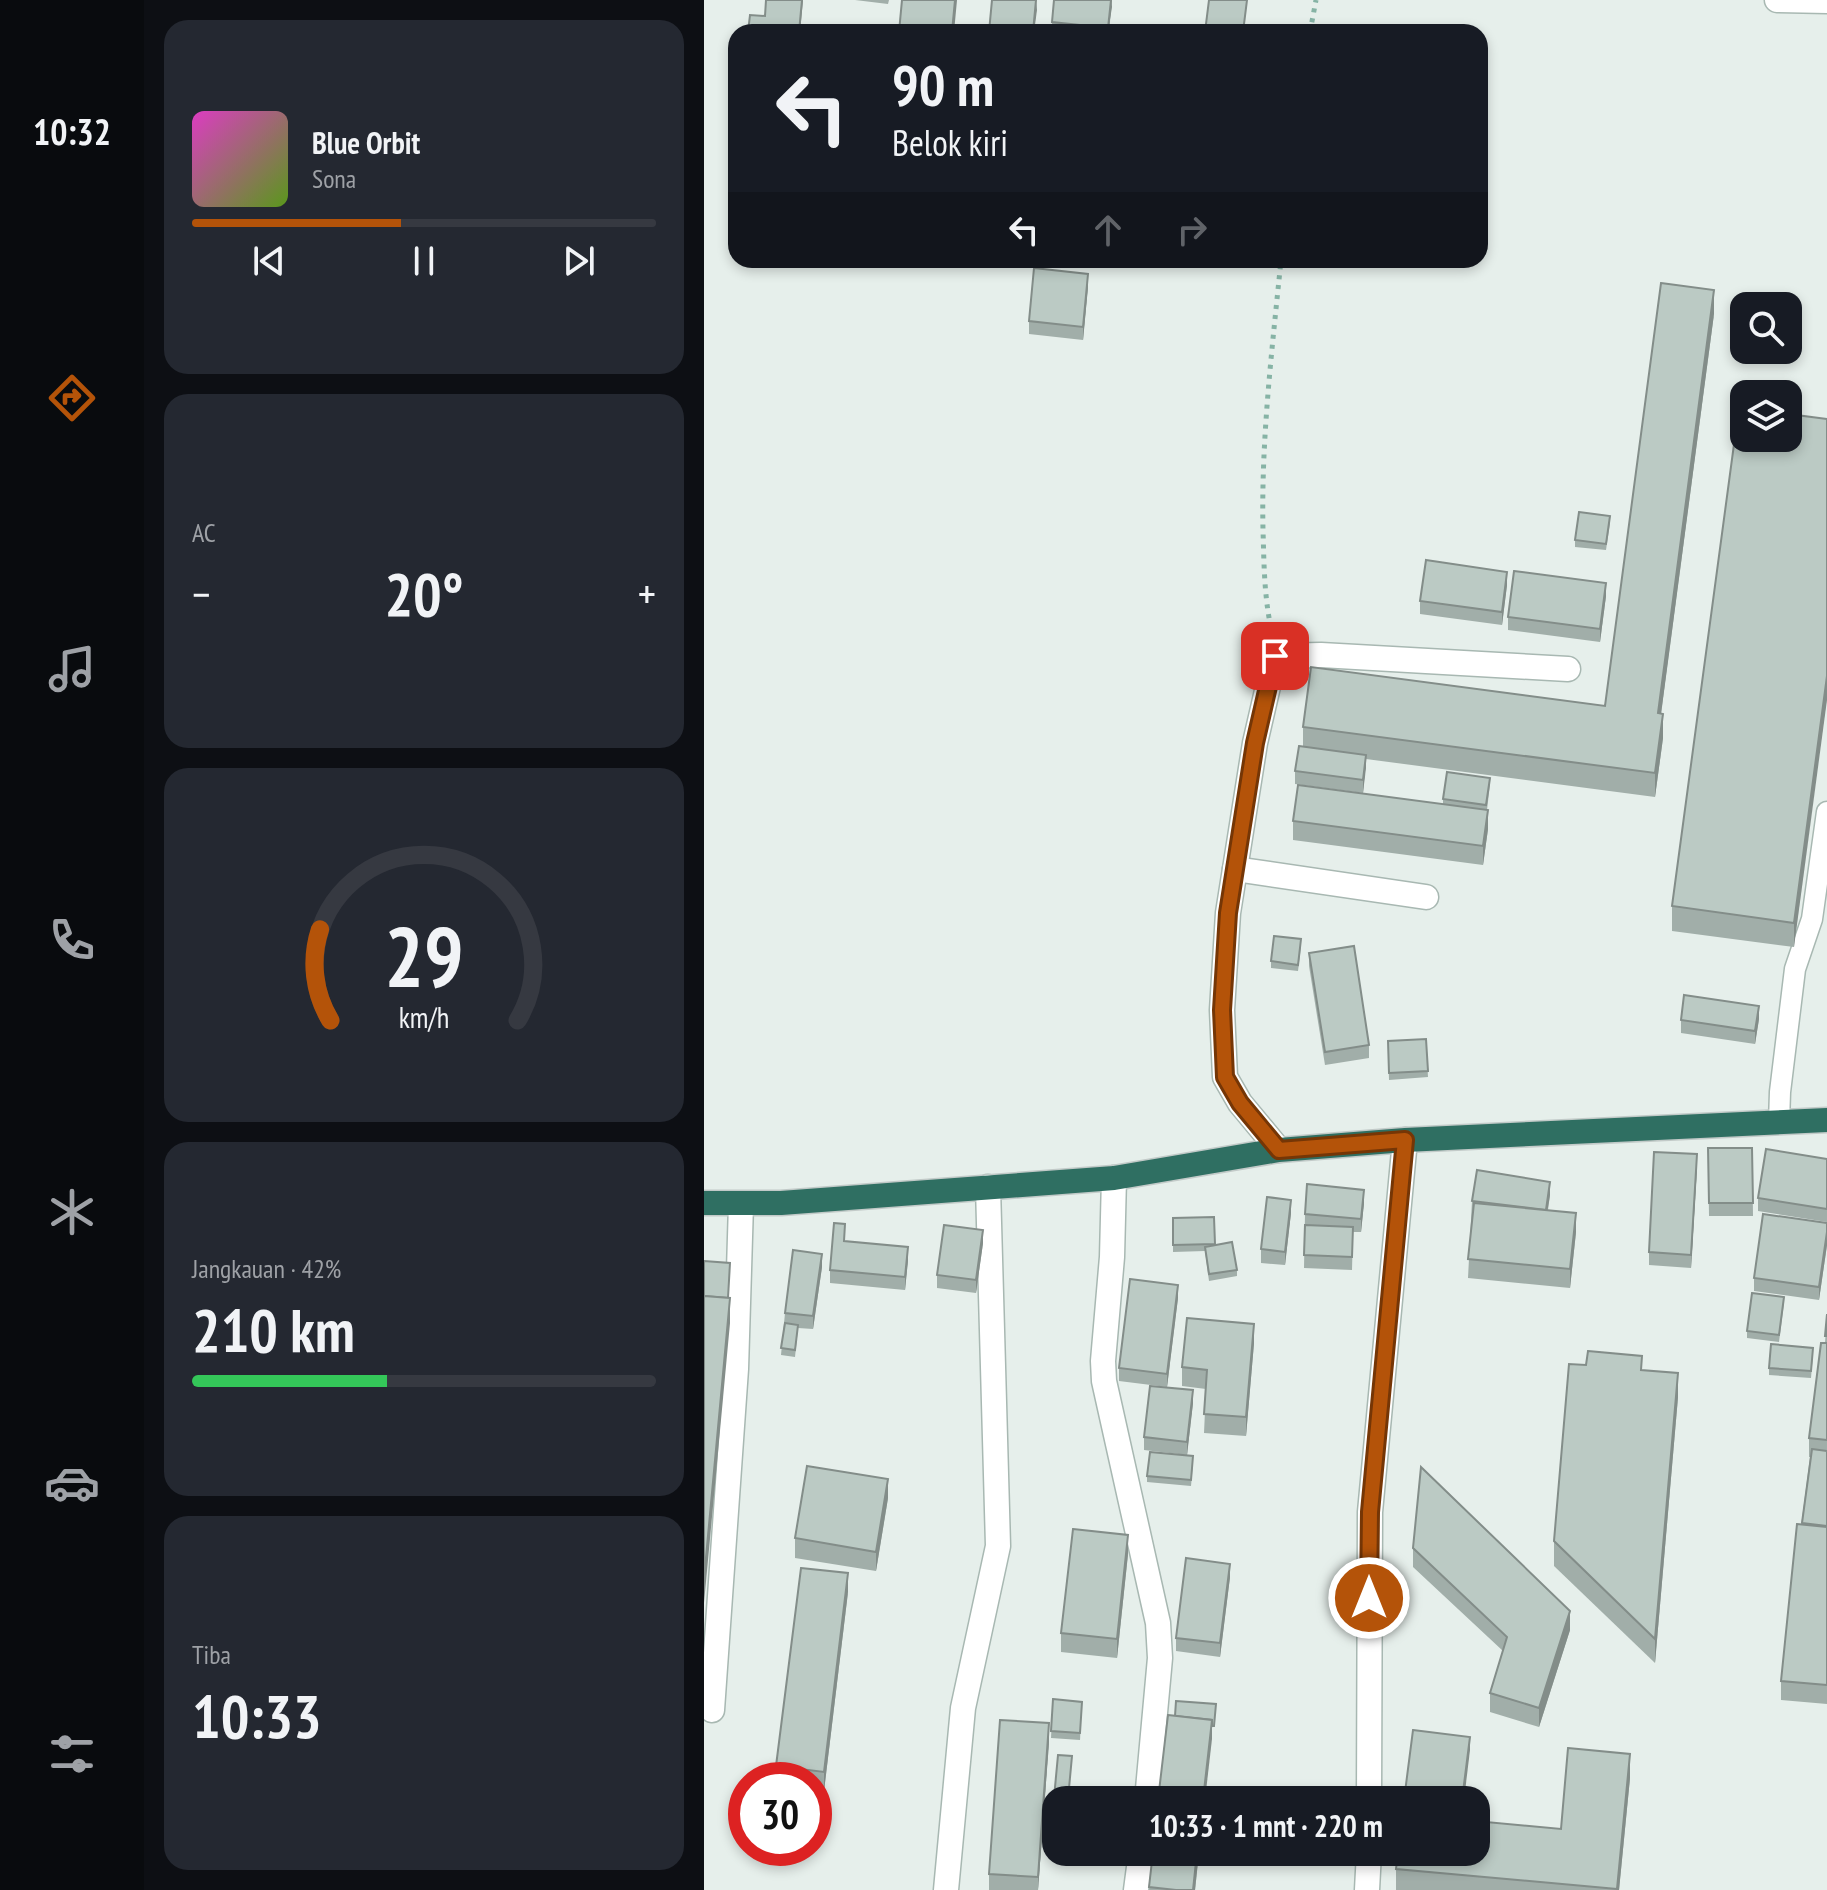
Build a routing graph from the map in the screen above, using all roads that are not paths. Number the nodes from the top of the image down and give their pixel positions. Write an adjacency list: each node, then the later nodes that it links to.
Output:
1 (1777, 0): 2 (street)
2 (1827, 1)
3 (1568, 669): 5 (street)
4 (1827, 812): 8 (lane)
5 (1235, 869): 6 (street); 10 (street)
6 (1426, 897)
7 (1827, 1120): 8 (highway)
8 (1779, 1122): 9 (highway)
9 (1405, 1140): 10 (highway); 17 (street)
10 (1279, 1150): 11 (highway)
11 (1114, 1178): 12 (highway); 16 (street)
12 (988, 1187): 14 (highway); 20 (street)
13 (704, 1203): 14 (highway)
14 (741, 1204): 15 (street)
15 (712, 1710)
16 (1148, 1786)
17 (1369, 1786)
18 (1139, 1866): 21 (street)
19 (1368, 1866): 22 (street)
20 (946, 1890)
21 (1136, 1890)
22 (1367, 1890)

